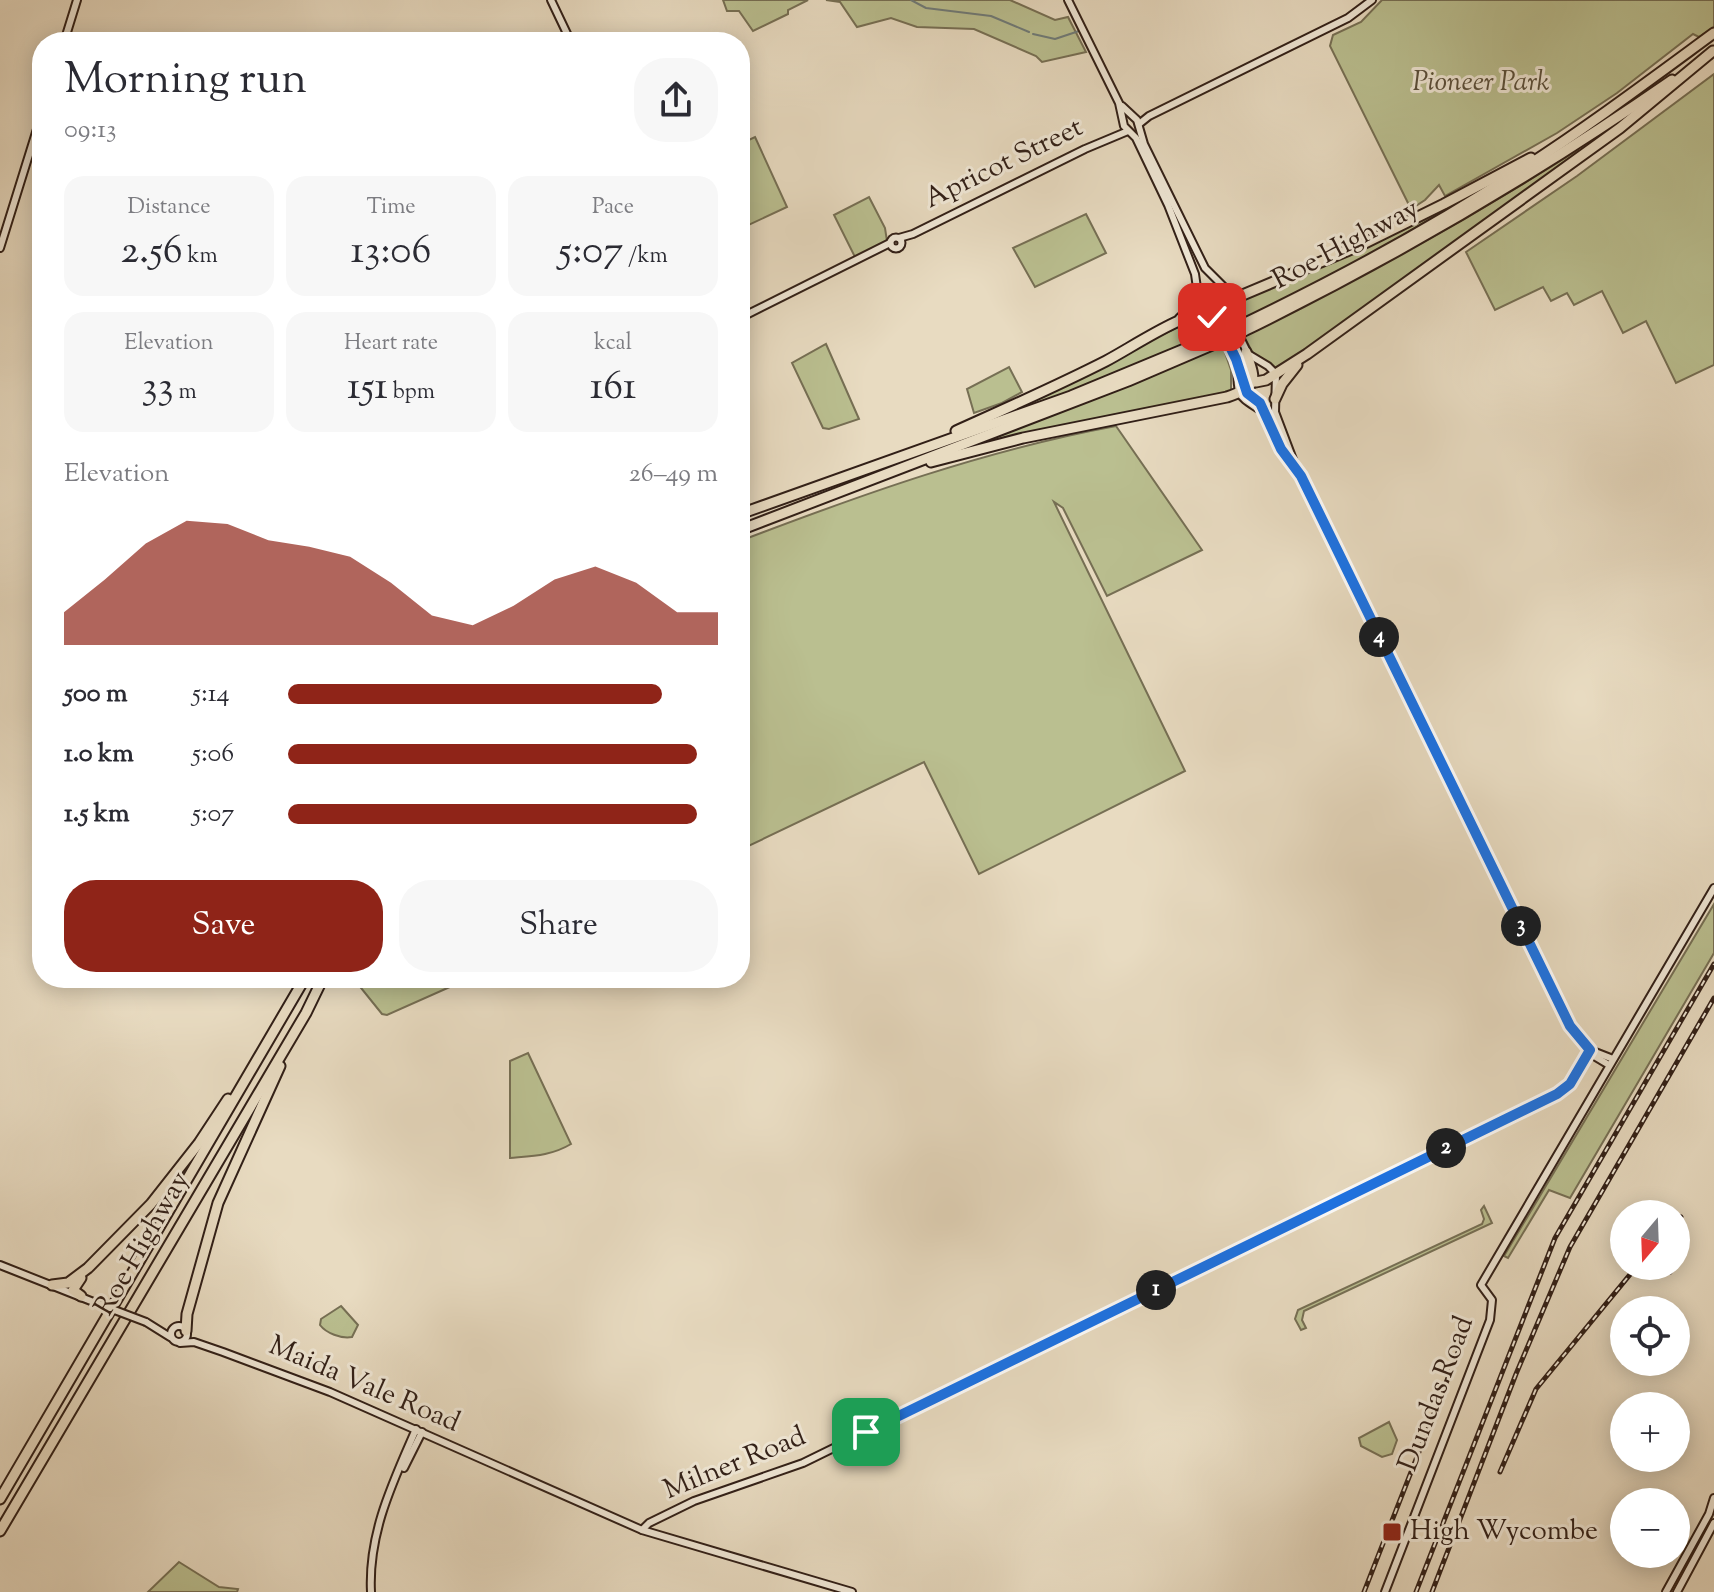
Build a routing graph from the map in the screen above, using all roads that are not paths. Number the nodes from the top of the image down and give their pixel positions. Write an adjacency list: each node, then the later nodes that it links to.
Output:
1 (77, 0): 5 (main road)
2 (551, 0): 6 (main road)
3 (1068, 0): 9 (main road)
4 (1372, 0): 9 (main road, Apricot Street)
5 (67, 32)
6 (566, 32)
7 (1714, 33): 10 (highway, Roe Highway)
8 (1714, 51): 19 (highway, Roe Highway); 22 (highway)
9 (1132, 125): 13 (main road); 14 (main road); 16 (main road, Apricot Street)
10 (1566, 140): 14 (highway); 19 (highway, Roe Highway)
11 (32, 145): 12 (main road)
12 (0, 248)
13 (1198, 293): 17 (main road); 18 (highway)
14 (1229, 296): 15 (highway); 19 (main road)
15 (1220, 311): 17 (highway); 19 (highway); 20 (highway)
16 (750, 313)
17 (1204, 313): 18 (highway); 20 (main road)
18 (1172, 325): 29 (highway)
19 (1239, 325): 20 (highway, Roe Highway, bridge); 21 (main road)
20 (1219, 336): 23 (main road); 29 (highway, Roe Highway); 30 (highway, Roe Highway)
21 (1246, 352): 25 (main road); 26 (highway)
22 (1307, 354): 25 (highway); 28 (highway)
23 (1236, 359): 24 (main road); 27 (main road)
24 (1241, 370): 26 (highway); 27 (main road)
25 (1276, 374): 26 (highway); 28 (main road)
26 (1253, 382): 27 (highway)
27 (1242, 395): 30 (highway); 31 (main road)
28 (1275, 399): 31 (main road)
29 (902, 456): 32 (highway, Roe Highway)
30 (893, 471): 33 (highway, Roe Highway)
31 (1298, 473): 38 (main road)
32 (750, 510)
33 (750, 526)
34 (1714, 888): 40 (main road, Dundas Road)
35 (299, 988): 39 (highway, Roe Highway)
36 (318, 988): 37 (highway, Roe Highway)
37 (306, 1013): 47 (highway); 55 (highway, Roe Highway)
38 (1590, 1050): 40 (main road); 56 (main road, Milner Road)
39 (258, 1058): 42 (highway); 52 (highway, Roe Highway)
40 (1611, 1062): 59 (main road, Dundas Road)
41 (0, 1265): 43 (main road)
42 (88, 1268): 43 (highway); 44 (highway)
43 (52, 1285): 44 (main road)
44 (81, 1296): 45 (main road, bridge)
45 (154, 1325): 46 (main road); 48 (main road)
46 (176, 1326): 47 (main road); 48 (main road)
47 (187, 1331): 49 (main road); 50 (main road, Maida Vale Road)
48 (172, 1340): 49 (main road)
49 (180, 1343): 50 (main road, Maida Vale Road)
50 (223, 1352): 51 (main road, Maida Vale Road)
51 (419, 1431): 56 (main road, Maida Vale Road); 57 (main road)
52 (0, 1498)
53 (1714, 1498): 60 (main road)
54 (1714, 1523): 61 (main road)
55 (0, 1531)
56 (645, 1531): 58 (main road, Maida Vale Road)
57 (373, 1592)
58 (852, 1592)
59 (1385, 1592)
60 (1666, 1592)
61 (1677, 1592)

